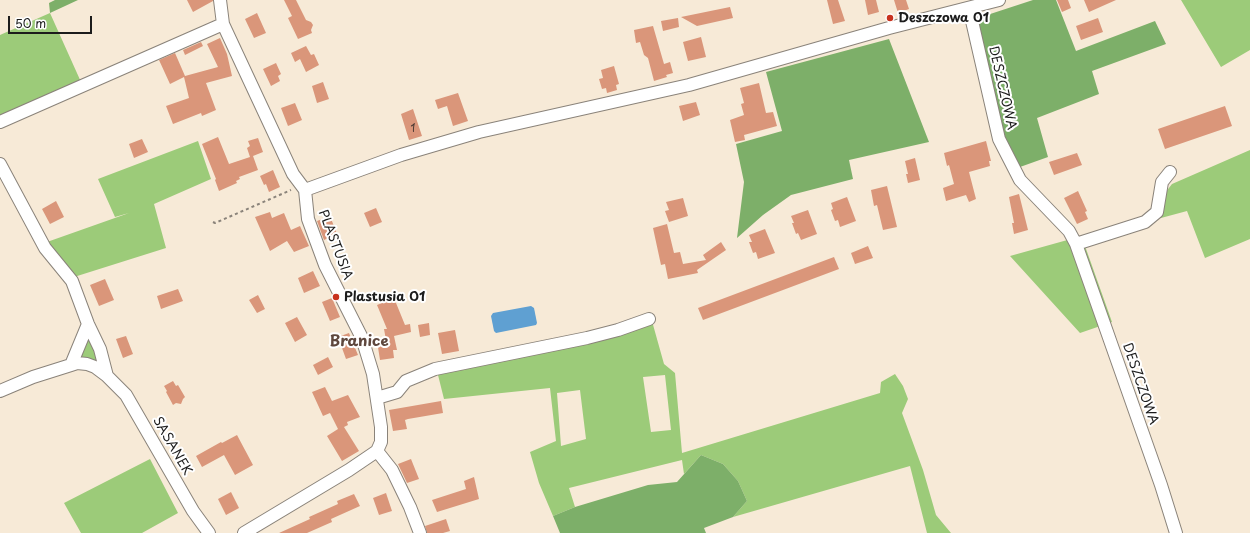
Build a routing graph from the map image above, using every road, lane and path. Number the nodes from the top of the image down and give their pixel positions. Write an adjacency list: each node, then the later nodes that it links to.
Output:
1 (220, 0): 4 (street)
2 (999, 0): 3 (street)
3 (969, 8): 8 (street); 11 (street, DESZCZOWA)
4 (223, 24): 5 (street); 8 (street)
5 (0, 122)
6 (0, 164): 13 (street)
7 (1170, 172): 11 (street)
8 (305, 190): 17 (street, PLASTUSIA)
9 (287, 191): 10 (path)
10 (212, 222)
11 (1076, 244): 22 (street, DESZCZOWA)
12 (649, 319): 17 (street)
13 (88, 324): 14 (street); 15 (street)
14 (71, 365): 15 (street, SASANEK); 16 (street)
15 (107, 376): 19 (street, SASANEK)
16 (0, 391)
17 (377, 398): 18 (street, PLASTUSIA)
18 (377, 451): 20 (street); 21 (street)
19 (209, 533)
20 (244, 533)
21 (420, 533)
22 (1176, 533)

